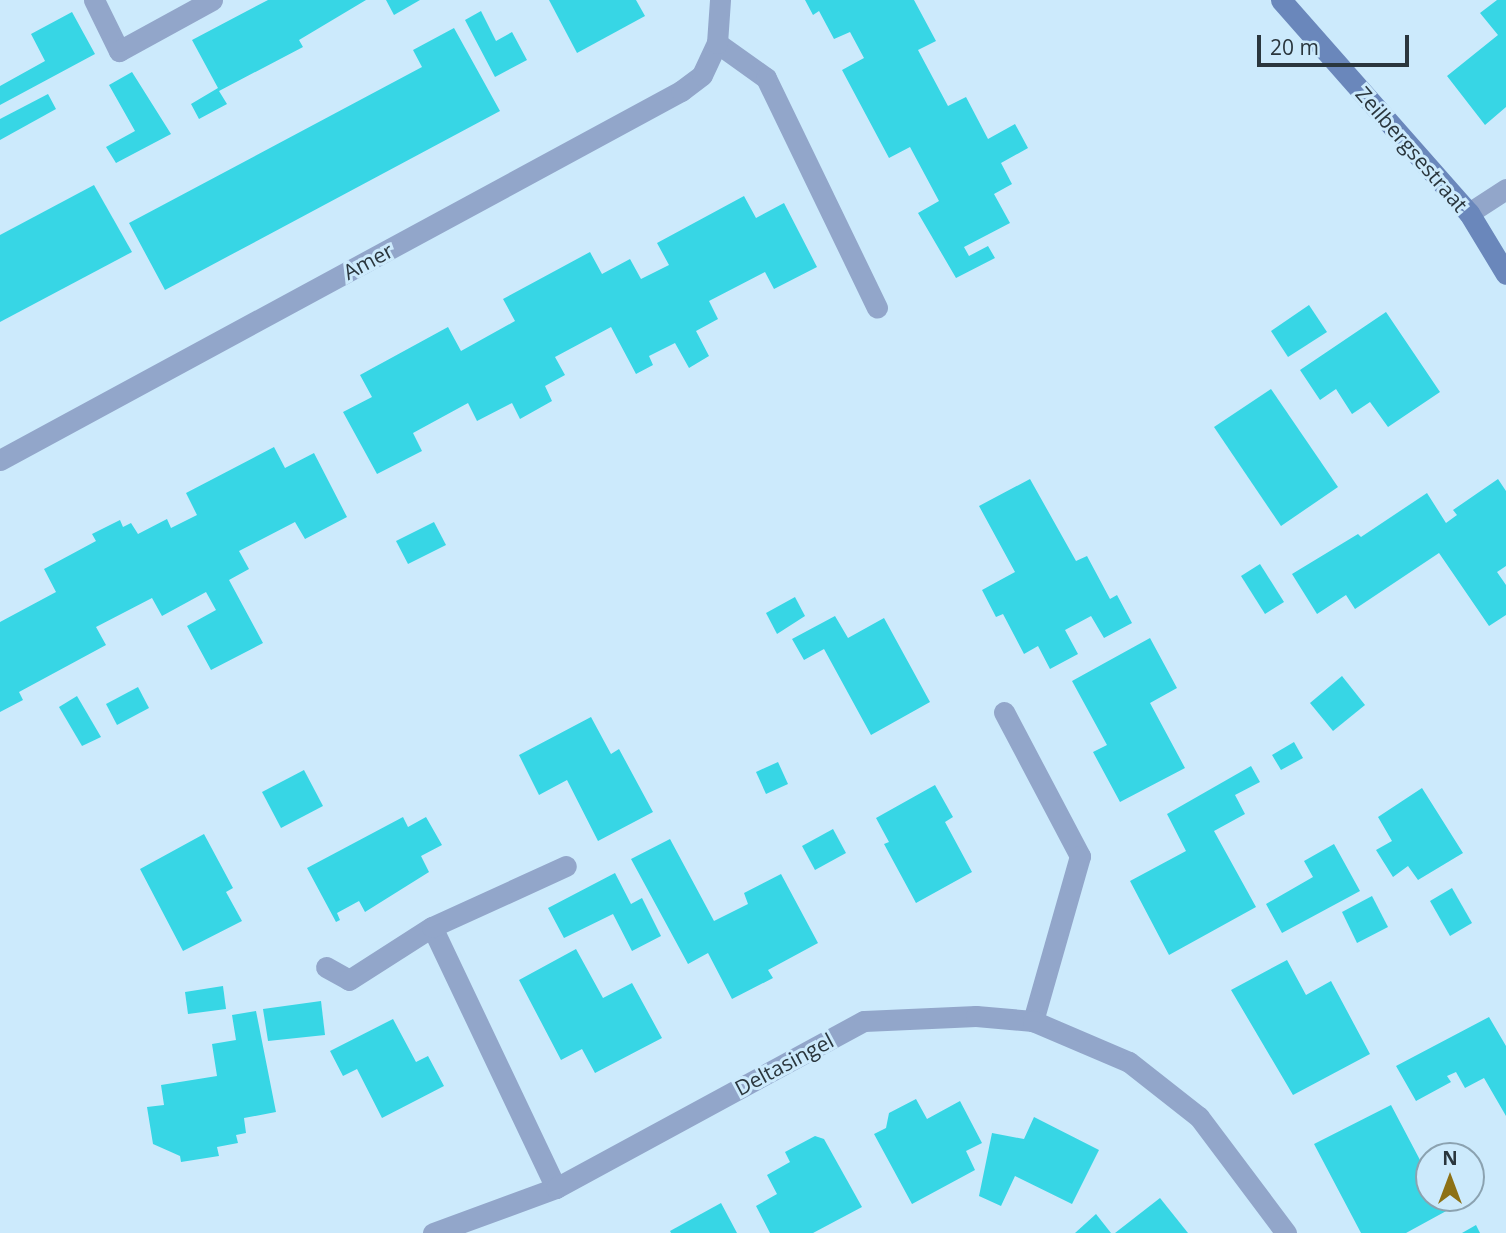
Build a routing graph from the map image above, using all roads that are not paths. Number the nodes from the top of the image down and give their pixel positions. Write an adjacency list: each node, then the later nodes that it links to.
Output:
1 (94, 0): 2 (street)
2 (212, 0)
3 (720, 0): 5 (street, Amer)
4 (1281, 0): 7 (street, Zeilbergsestraat)
5 (717, 43): 9 (street); 10 (street, Amer)
6 (1506, 189): 7 (street)
7 (1469, 213): 8 (street, Zeilbergsestraat)
8 (1506, 274)
9 (877, 308)
10 (0, 460)
11 (1004, 712): 15 (street)
12 (566, 866): 13 (street)
13 (432, 927): 14 (street); 16 (street)
14 (326, 967)
15 (1033, 1021): 16 (street, Deltasingel); 18 (street, Deltasingel)
16 (556, 1188): 17 (street, Deltasingel)
17 (433, 1233)
18 (1286, 1233)

